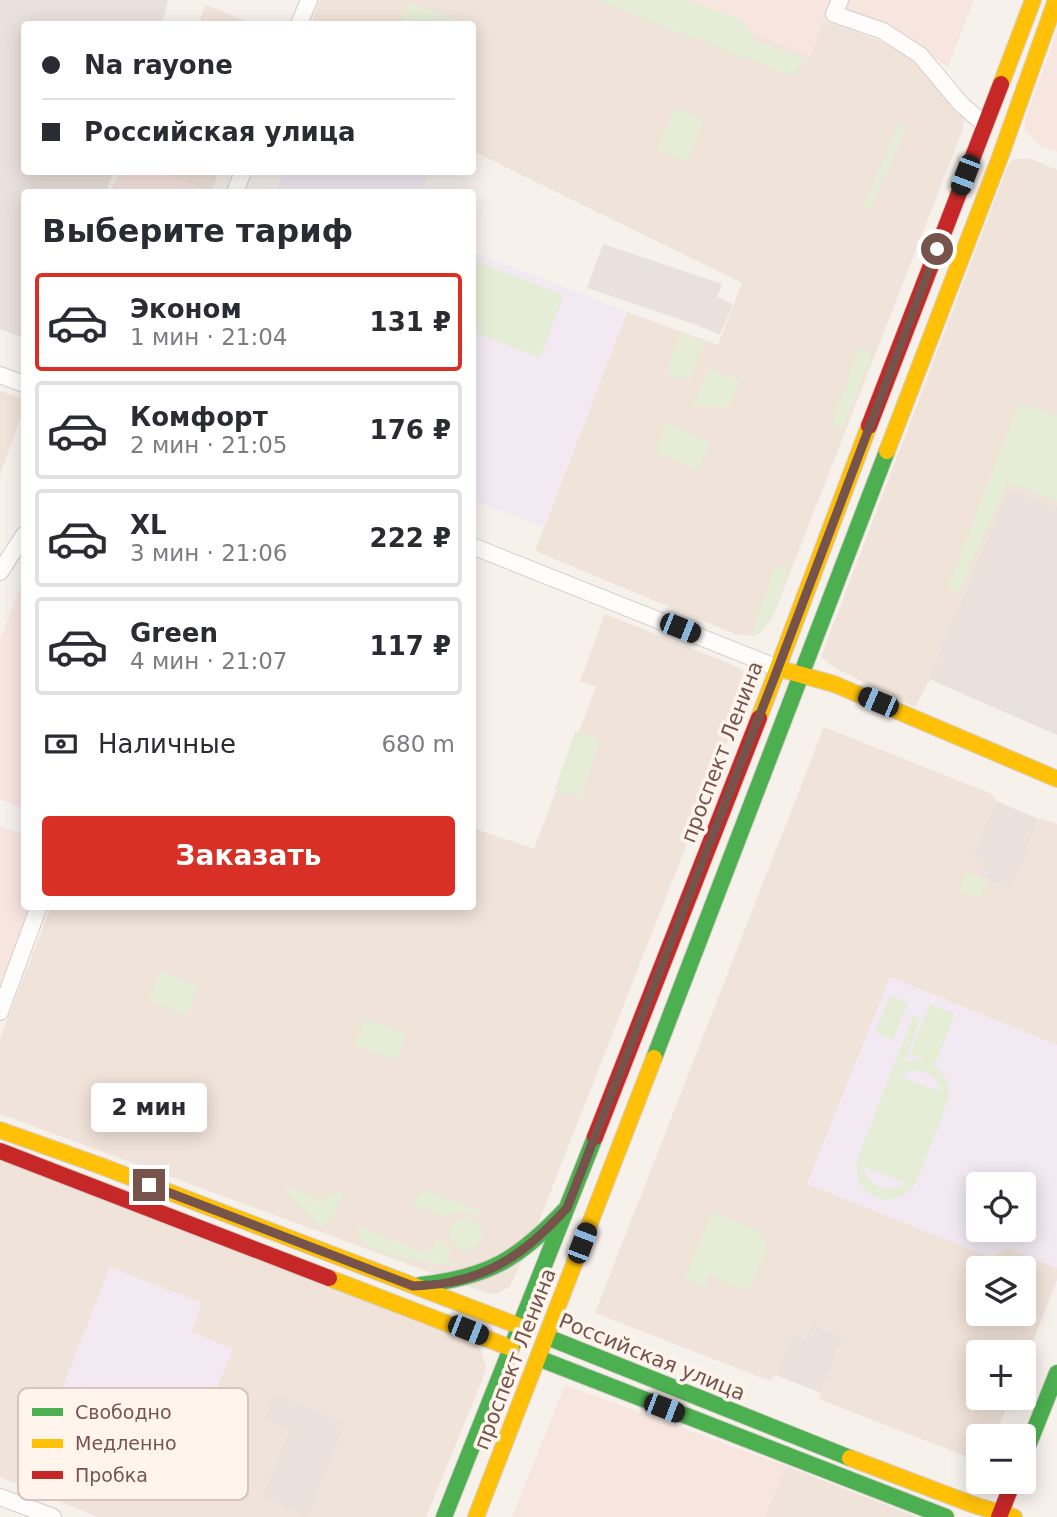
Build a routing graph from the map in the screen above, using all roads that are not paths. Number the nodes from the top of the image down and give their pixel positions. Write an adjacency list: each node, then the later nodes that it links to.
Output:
1 (309, 0): 5 (street)
2 (840, 0): 6 (street)
3 (1033, 0): 6 (main road, проспект Ленина)
4 (1056, 0): 7 (main road, проспект Ленина)
5 (300, 21)
6 (984, 124): 7 (main road); 13 (main road, проспект Ленина)
7 (1007, 137): 14 (main road, проспект Ленина)
8 (0, 375): 9 (street)
9 (21, 383)
10 (21, 540): 12 (street)
11 (476, 548): 13 (street)
12 (0, 572)
13 (778, 668): 14 (main road); 20 (main road, проспект Ленина)
14 (800, 676): 15 (main road); 23 (main road, проспект Ленина)
15 (1057, 779)
16 (38, 910): 17 (street)
17 (0, 1012)
18 (0, 1130): 21 (main road, Российская улица)
19 (0, 1151): 24 (main road, Российская улица)
20 (567, 1208): 21 (main road); 22 (main road, проспект Ленина)
21 (413, 1286): 22 (main road, Российская улица)
22 (520, 1326): 23 (main road, Российская улица); 24 (main road, проспект Ленина)
23 (547, 1337): 25 (main road, проспект Ленина); 30 (main road, Российская улица)
24 (511, 1348): 25 (main road, Российская улица); 32 (main road, проспект Ленина)
25 (538, 1358): 33 (main road, проспект Ленина); 34 (main road, Российская улица)
26 (1057, 1373): 27 (main road)
27 (1036, 1426)
28 (1010, 1494): 30 (main road)
29 (0, 1497): 31 (street)
30 (1005, 1516)
31 (53, 1517)
32 (444, 1517)
33 (476, 1517)
34 (946, 1517)

